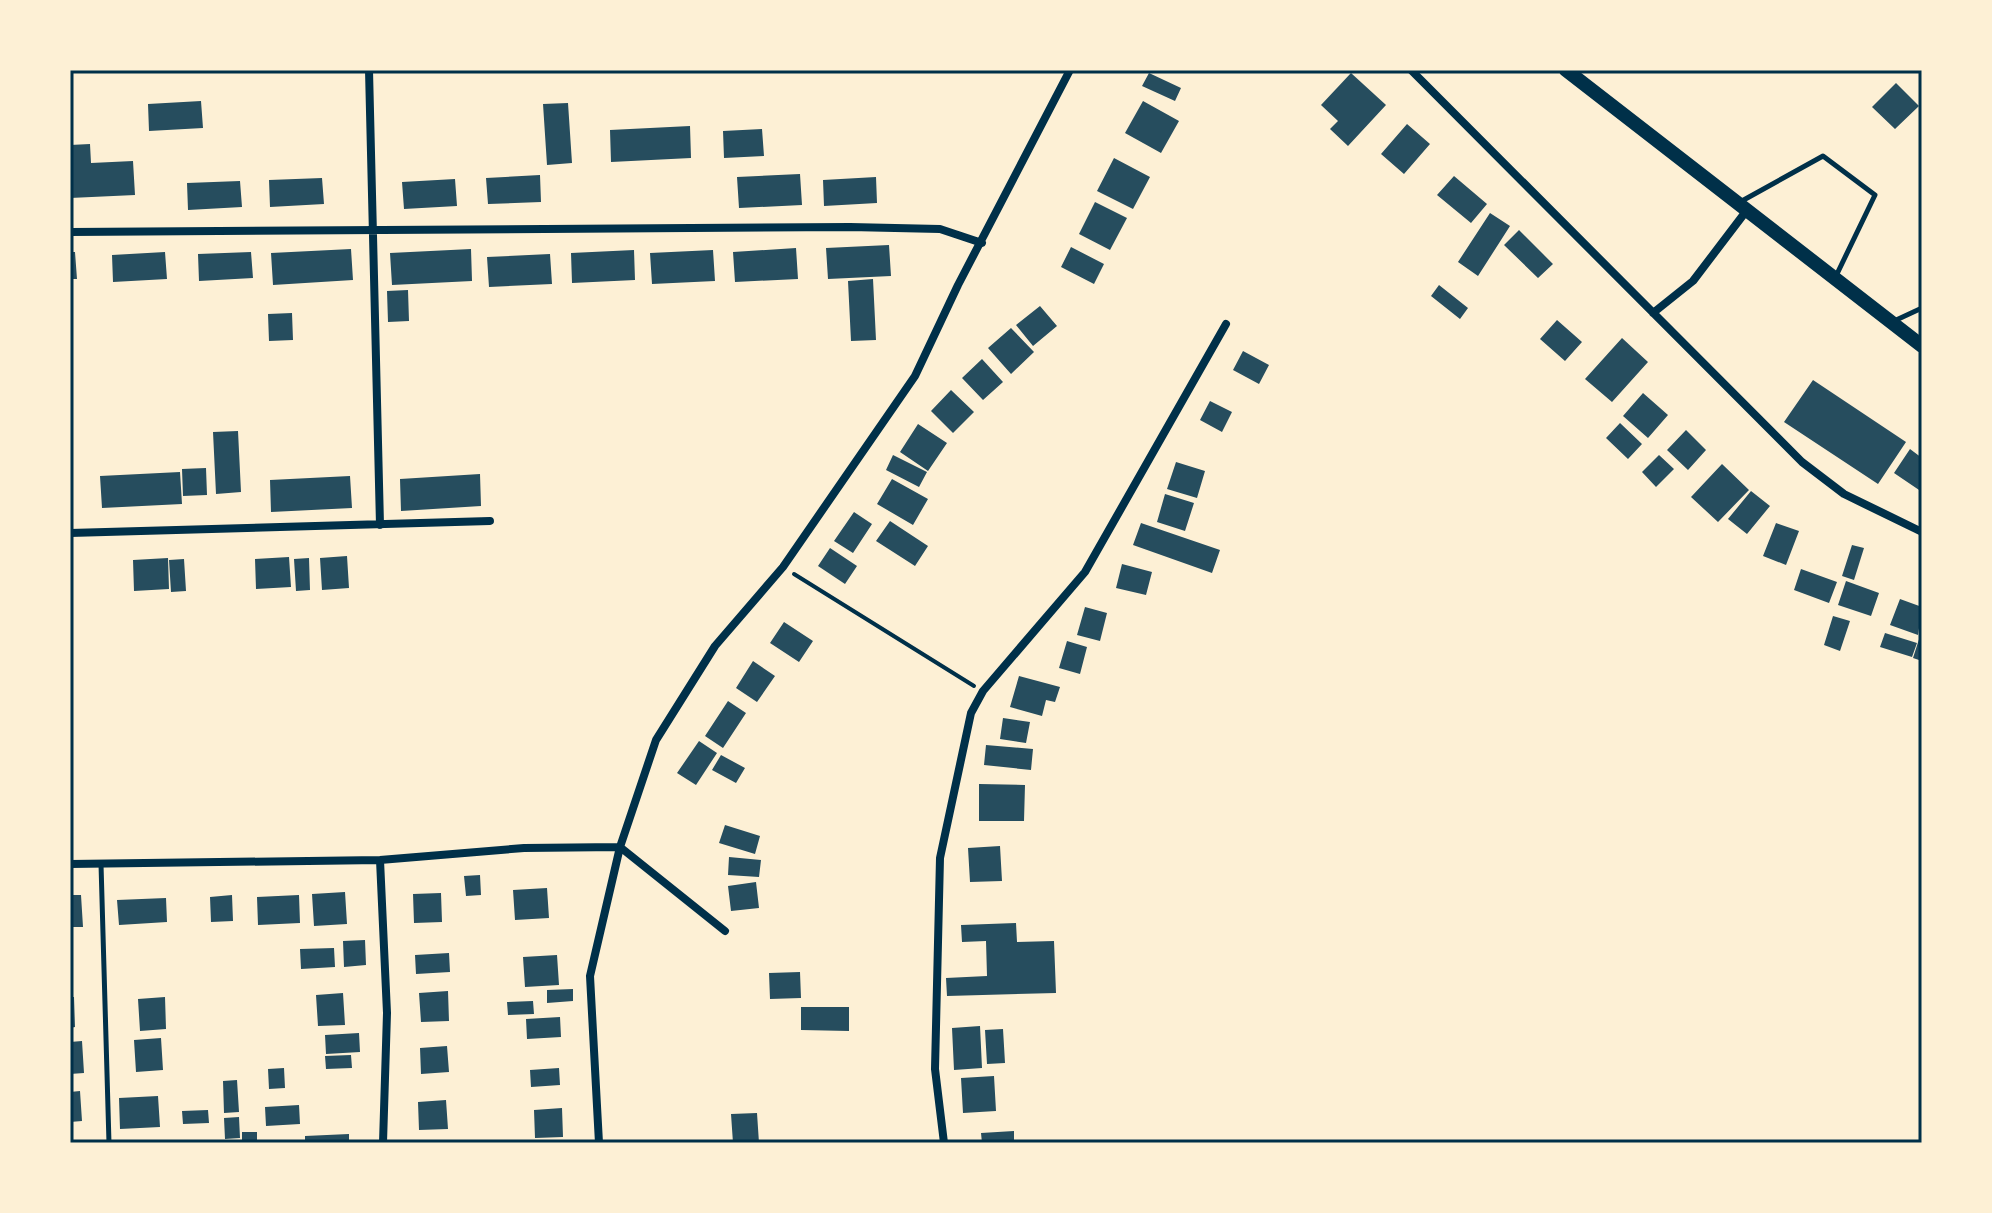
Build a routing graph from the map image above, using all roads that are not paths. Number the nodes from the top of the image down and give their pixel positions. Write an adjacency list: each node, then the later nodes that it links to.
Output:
1 (369, 70): 7 (street)
2 (1070, 70): 8 (street)
3 (1411, 70): 11 (street)
4 (1566, 70): 5 (street)
5 (1742, 207): 9 (street); 9 (lane); 11 (street)
6 (70, 232): 7 (street)
7 (375, 232): 8 (street); 16 (street)
8 (982, 243): 19 (street)
9 (1836, 277): 12 (street)
10 (1922, 308): 12 (lane)
11 (1653, 313): 17 (street)
12 (1892, 322): 14 (street)
13 (1226, 324): 27 (street)
14 (1922, 346)
15 (490, 521): 16 (street)
16 (380, 525): 18 (street)
17 (1922, 532)
18 (70, 533)
19 (620, 847): 20 (street); 23 (street); 26 (street)
20 (380, 860): 22 (street); 25 (street)
21 (70, 864): 22 (street)
22 (101, 864): 24 (lane)
23 (725, 931)
24 (109, 1143)
25 (383, 1143)
26 (599, 1143)
27 (944, 1143)

